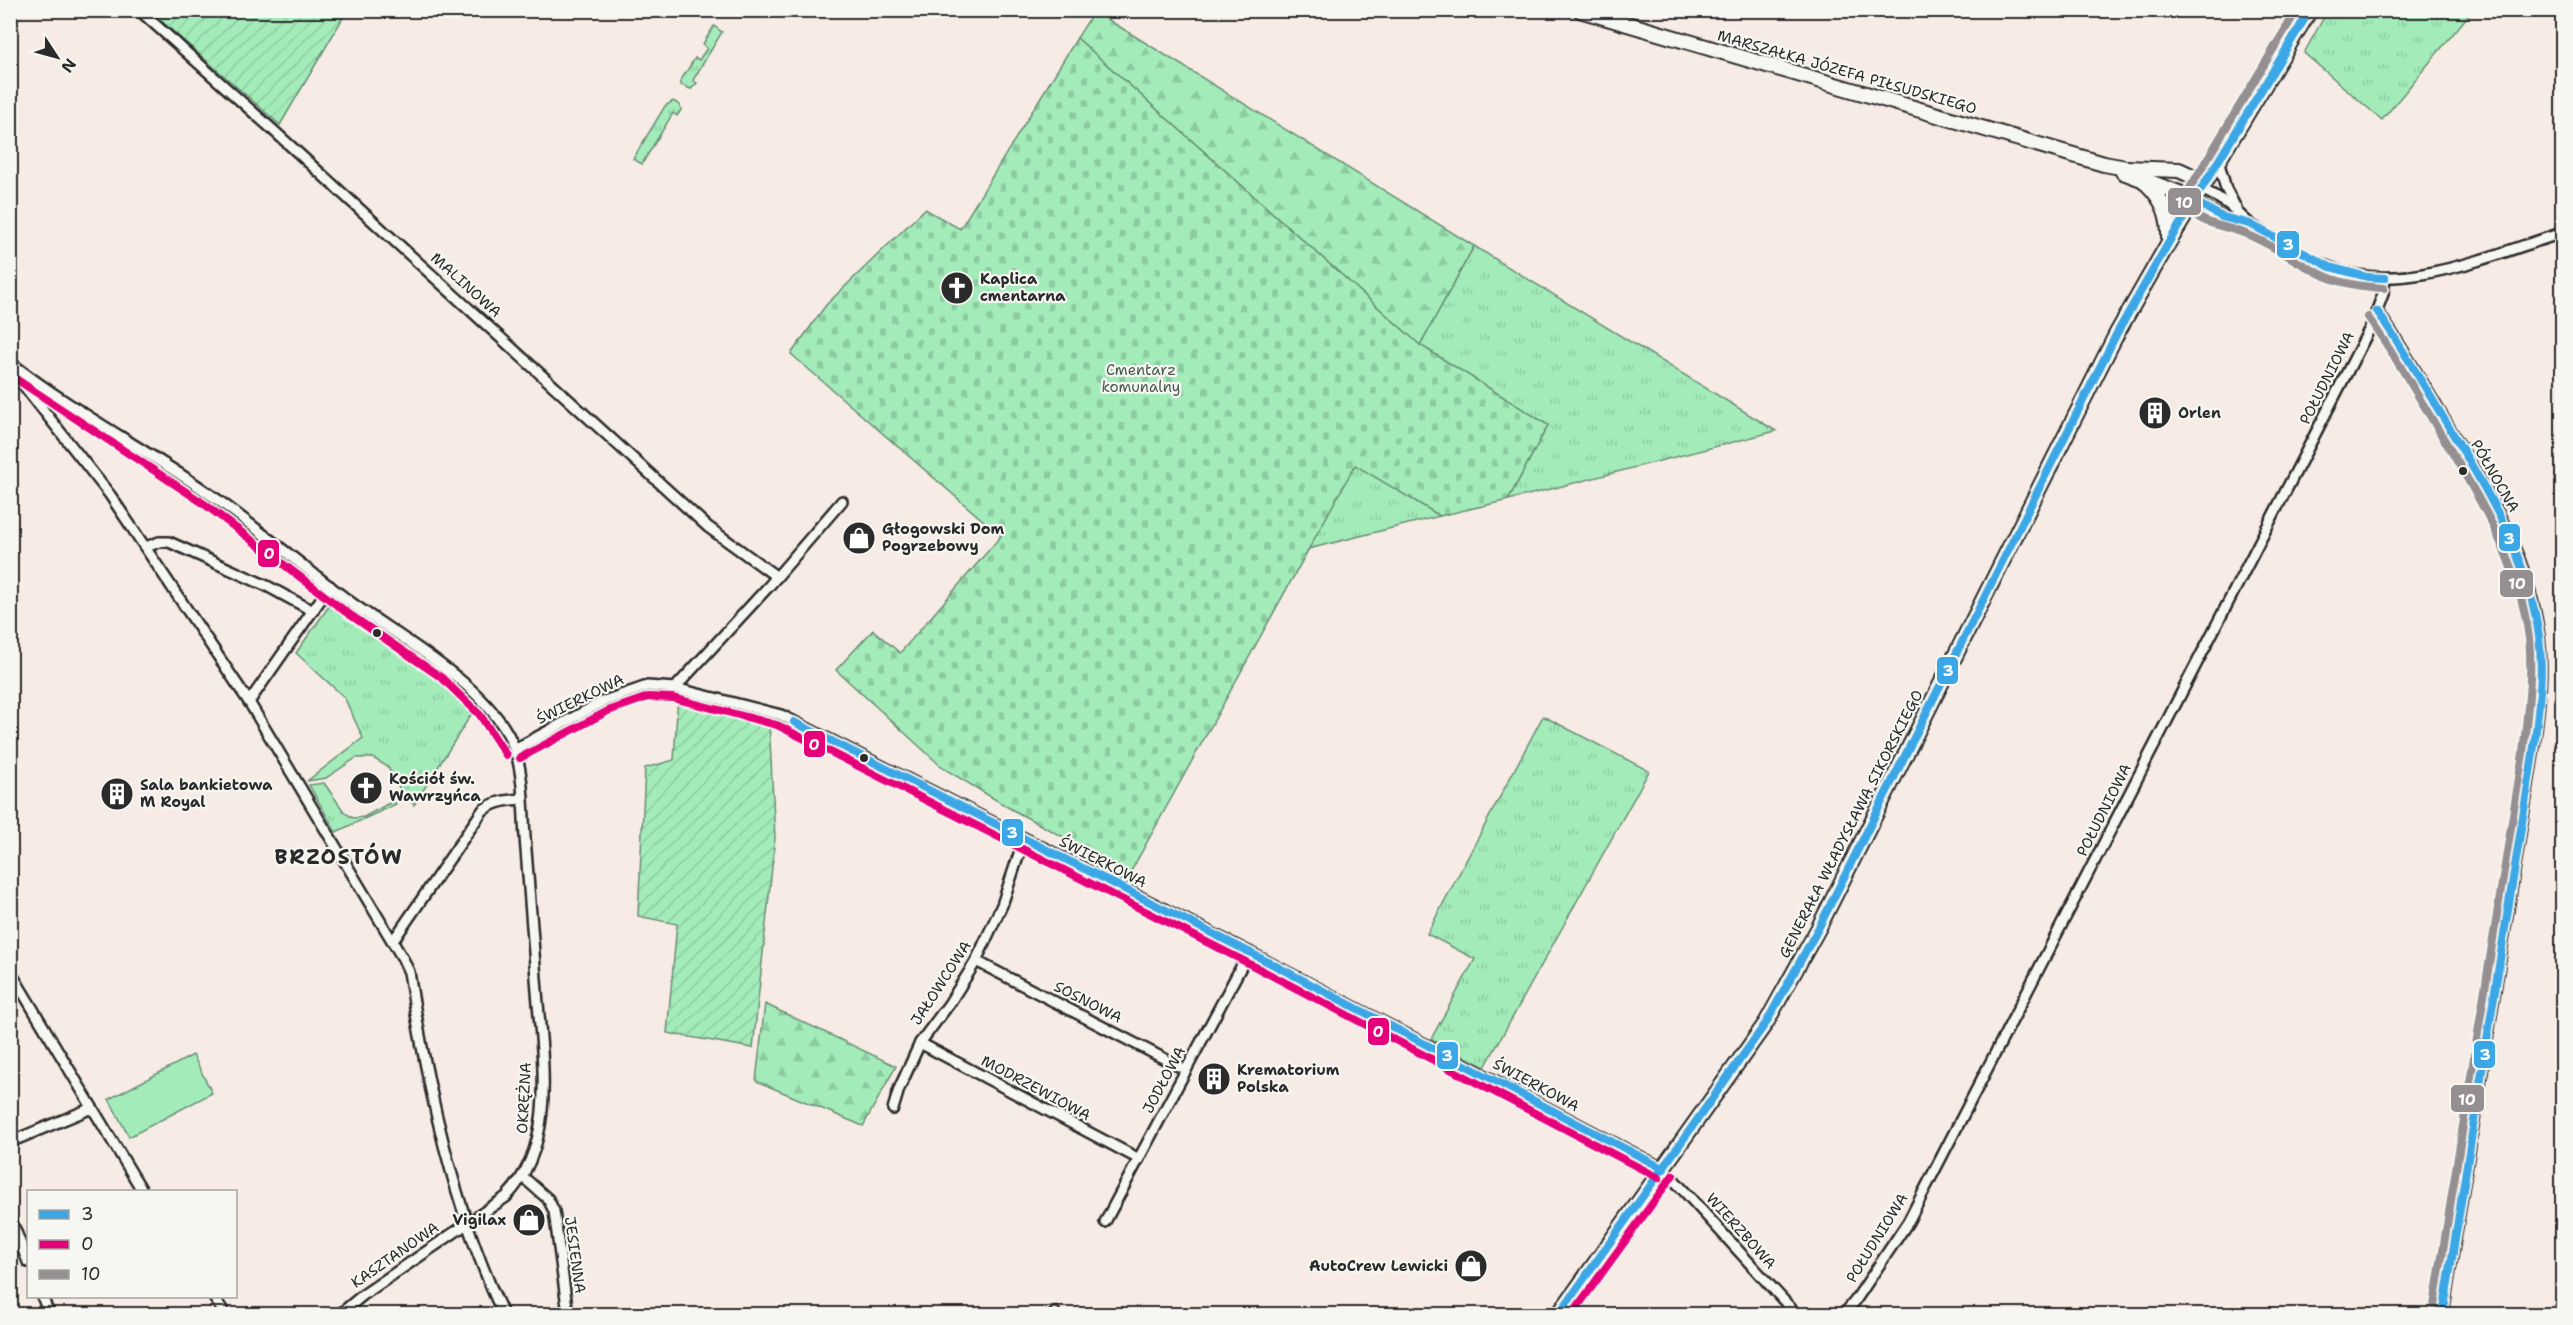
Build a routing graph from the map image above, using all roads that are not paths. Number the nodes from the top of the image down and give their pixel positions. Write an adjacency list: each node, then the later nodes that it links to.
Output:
1 (139, 10): 19 (street, MALINOWA)
2 (1580, 10): 5 (street, MARSZAŁKA JÓZEFA PIŁSUDSKIEGO)
3 (2310, 10): 4 (street, GENERAŁA WŁADYSŁAWA SIKORSKIEGO)
4 (2218, 160): 7 (street, GENERAŁA WŁADYSŁAWA SIKORSKIEGO); 9 (street)
5 (2104, 164): 6 (street, MARSZAŁKA JÓZEFA PIŁSUDSKIEGO); 7 (street, MARSZAŁKA JÓZEFA PIŁSUDSKIEGO)
6 (2142, 180): 8 (street, MARSZAŁKA JÓZEFA PIŁSUDSKIEGO); 12 (street)
7 (2201, 188): 8 (street, GENERAŁA WŁADYSŁAWA SIKORSKIEGO); 9 (street)
8 (2194, 201): 10 (street); 12 (street, GENERAŁA WŁADYSŁAWA SIKORSKIEGO)
9 (2239, 213): 10 (street)
10 (2250, 224): 13 (street)
11 (2562, 234): 13 (street)
12 (2169, 242): 37 (street, GENERAŁA WŁADYSŁAWA SIKORSKIEGO)
13 (2385, 278): 14 (street)
14 (2377, 311): 53 (street, POŁUDNIOWA); 54 (street, PÓŁNOCNA)
15 (10, 362): 20 (street, OKRĘŻNA)
16 (10, 368): 18 (street)
17 (842, 501): 19 (street)
18 (146, 547): 21 (street); 23 (street)
19 (777, 577): 22 (street)
20 (330, 586): 21 (street); 24 (street, OKRĘŻNA)
21 (313, 611): 23 (street)
22 (675, 688): 24 (street, ŚWIERKOWA); 26 (street, ŚWIERKOWA)
23 (249, 702): 27 (street)
24 (515, 749): 25 (street, OKRĘŻNA)
25 (523, 799): 27 (street); 38 (street, OKRĘŻNA)
26 (1024, 839): 28 (street, ŚWIERKOWA); 29 (street, JAŁOWCOWA)
27 (393, 941): 41 (street)
28 (1249, 952): 32 (street, JODŁOWA); 37 (street, ŚWIERKOWA)
29 (976, 961): 31 (street, JAŁOWCOWA); 32 (street, SOSNOWA)
30 (10, 971): 33 (street)
31 (920, 1043): 34 (street, JAŁOWCOWA); 36 (street, MODRZEWIOWA)
32 (1186, 1070): 36 (street, JODŁOWA)
33 (92, 1108): 35 (street); 39 (street)
34 (893, 1109)
35 (10, 1142)
36 (1139, 1159): 42 (street, JODŁOWA)
37 (1664, 1168): 51 (street, GENERAŁA WŁADYSŁAWA SIKORSKIEGO); 52 (street, WIERZBOWA)
38 (523, 1177): 41 (street, OKRĘŻNA); 50 (street, JESIENNA)
39 (142, 1190)
40 (10, 1217): 43 (street)
41 (468, 1222): 48 (street, KASZTANOWA); 49 (street)
42 (1105, 1222)
43 (27, 1260)
44 (43, 1298): 46 (street)
45 (214, 1298): 47 (street)
46 (49, 1314)
47 (225, 1314)
48 (340, 1314)
49 (502, 1314)
50 (568, 1314)
51 (1559, 1314)
52 (1796, 1314)
53 (1844, 1314)
54 (2443, 1314)

